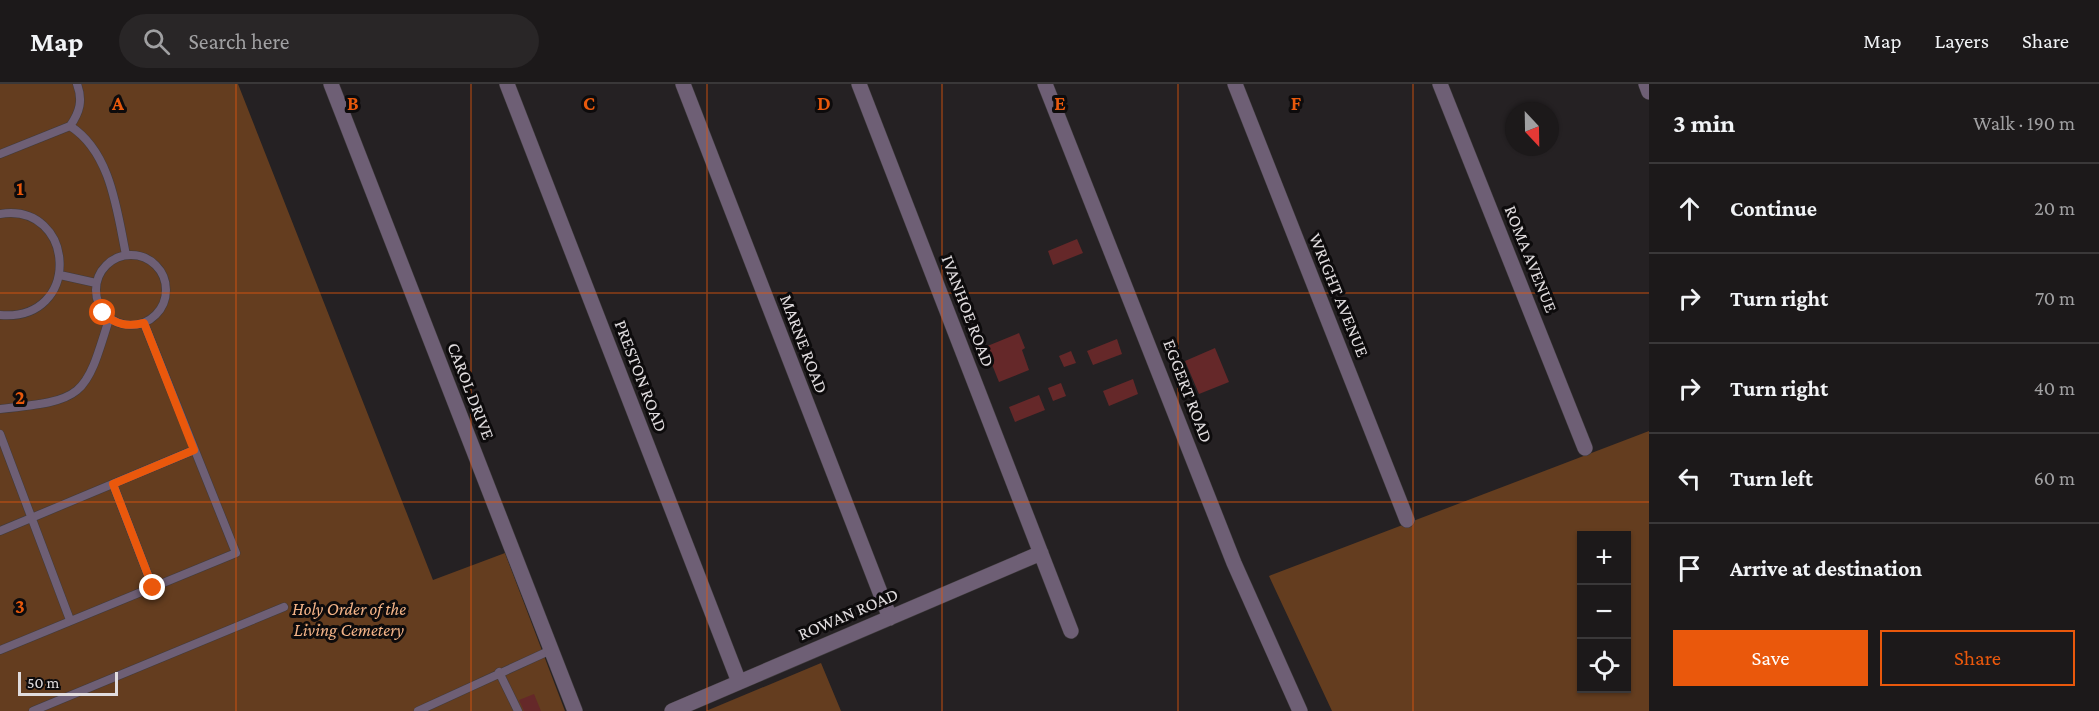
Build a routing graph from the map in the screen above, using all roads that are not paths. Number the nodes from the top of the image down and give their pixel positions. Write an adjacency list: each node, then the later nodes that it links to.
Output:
1 (77, 84): 11 (lane)
2 (331, 84): 35 (street, CAROL DRIVE)
3 (507, 84): 37 (street, PRESTON ROAD)
4 (683, 84): 31 (street, MARNE ROAD)
5 (859, 84): 28 (street, IVANHOE ROAD)
6 (1045, 84): 43 (street, EGGERT ROAD)
7 (1235, 84): 26 (street, WRIGHT AVENUE)
8 (1440, 84): 22 (street, ROMA AVENUE)
9 (1646, 84): 10 (street)
10 (1649, 92)
11 (70, 126): 12 (lane); 14 (lane)
12 (0, 154)
13 (0, 214): 15 (lane)
14 (126, 255): 16 (lane); 19 (lane)
15 (60, 275): 16 (lane); 17 (lane)
16 (96, 283): 18 (lane)
17 (0, 315)
18 (109, 319): 19 (lane); 20 (lane)
19 (144, 323): 23 (lane)
20 (0, 409)
21 (0, 434): 25 (lane)
22 (1585, 448)
23 (194, 450): 24 (lane); 29 (lane)
24 (113, 484): 25 (lane); 29 (lane)
25 (31, 519): 27 (lane); 32 (lane)
26 (1407, 520)
27 (0, 531)
28 (1041, 553): 31 (street, ROWAN ROAD); 33 (street, IVANHOE ROAD)
29 (153, 588): 32 (lane)
30 (284, 607): 38 (lane)
31 (890, 618): 37 (street, ROWAN ROAD)
32 (70, 620): 34 (lane)
33 (1071, 631)
34 (0, 650)
35 (551, 650): 36 (lane); 41 (street, CAROL DRIVE)
36 (499, 672): 39 (lane); 40 (lane)
37 (739, 682): 42 (street, ROWAN ROAD)
38 (33, 711)
39 (418, 711)
40 (518, 711)
41 (575, 711)
42 (672, 711)
43 (1300, 711)

